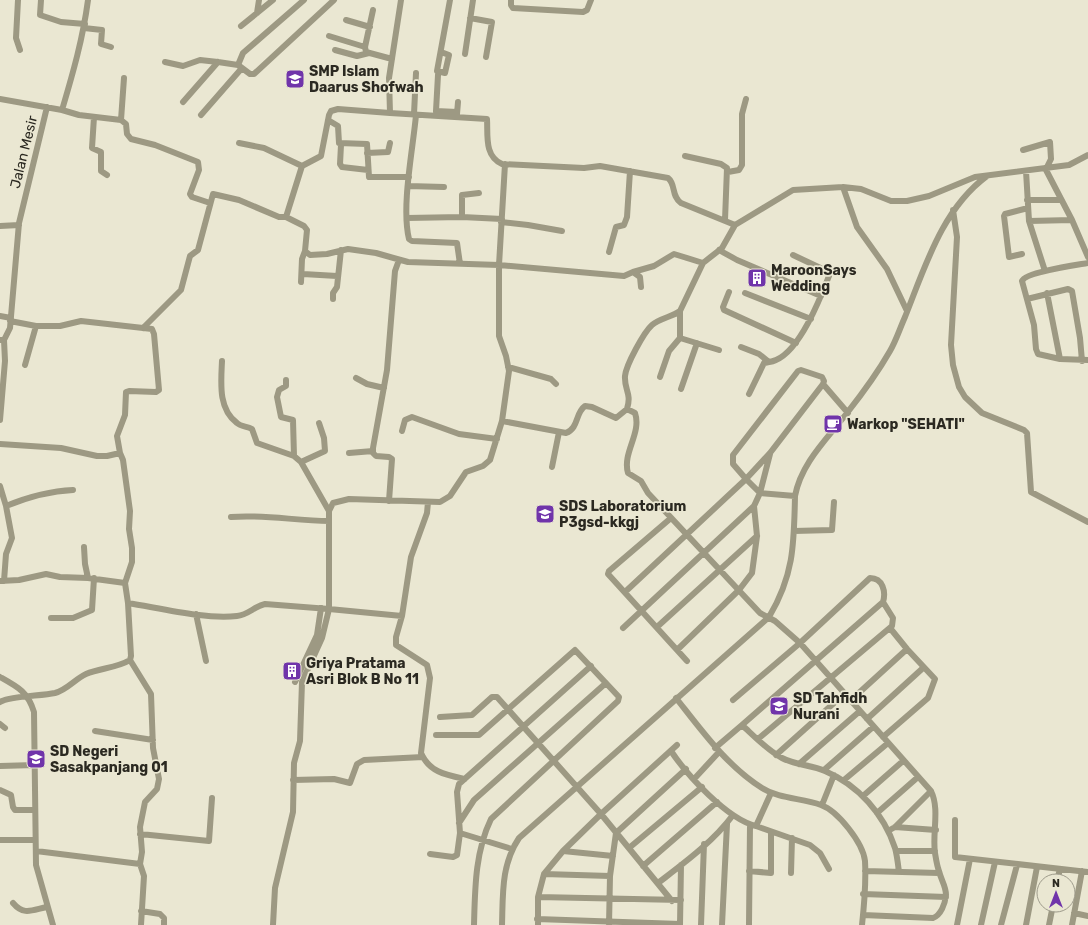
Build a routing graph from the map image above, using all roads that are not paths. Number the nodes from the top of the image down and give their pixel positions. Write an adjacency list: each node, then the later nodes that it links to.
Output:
1 (18, 0): 23 (street)
2 (41, 0): 17 (street)
3 (88, 0): 17 (street)
4 (259, 0): 14 (street)
5 (273, 0): 14 (street)
6 (304, 0): 32 (street)
7 (334, 0): 32 (street)
8 (401, 0): 29 (street)
9 (450, 0): 25 (street)
10 (473, 0): 15 (street)
11 (511, 0): 12 (street)
12 (591, 0)
13 (373, 10): 19 (street)
14 (257, 13): 18 (street)
15 (470, 18): 27 (street); 28 (street)
16 (346, 20): 19 (street)
17 (84, 26): 21 (street); 41 (street)
18 (241, 26)
19 (370, 26): 22 (street)
20 (329, 36): 22 (street)
21 (111, 47)
22 (365, 47): 26 (street)
23 (20, 50)
24 (335, 50): 26 (street)
25 (441, 52)
26 (369, 53): 29 (street)
27 (464, 54)
28 (486, 57)
29 (392, 59): 42 (street)
30 (165, 62): 31 (street)
31 (218, 62): 32 (street); 38 (street)
32 (240, 66): 45 (street)
33 (416, 73): 43 (street)
34 (438, 75): 44 (street)
35 (124, 78): 47 (street)
36 (746, 98): 62 (street)
37 (0, 99): 40 (street)
38 (183, 102)
39 (458, 102): 44 (street)
40 (47, 107): 41 (street); 82 (street, Jalan Mesir)
41 (62, 110): 46 (street)
42 (390, 113): 43 (street); 48 (street)
43 (415, 114): 44 (street); 65 (street)
44 (457, 114): 56 (street)
45 (201, 115)
46 (94, 117): 47 (street); 63 (street)
47 (122, 120): 72 (street)
48 (328, 120): 51 (street); 57 (street)
49 (239, 143): 57 (street)
50 (390, 143): 53 (street)
51 (341, 145): 53 (street); 59 (street)
52 (1023, 150): 58 (street)
53 (367, 154): 59 (street)
54 (1088, 155): 58 (street)
55 (685, 156): 62 (street)
56 (505, 164): 60 (street); 80 (street)
57 (302, 166): 75 (street)
58 (1047, 166): 61 (street); 71 (street)
59 (368, 170): 65 (street)
60 (630, 171): 78 (street); 89 (street)
61 (1026, 171): 64 (street); 70 (street)
62 (728, 172): 78 (street)
63 (108, 175)
64 (987, 176): 68 (street); 74 (street)
65 (409, 177): 66 (street)
66 (408, 186): 67 (street); 77 (street)
67 (444, 187)
68 (843, 187): 83 (street); 111 (street)
69 (479, 194): 76 (street)
70 (1027, 200): 71 (street); 73 (street)
71 (1061, 200): 79 (street)
72 (210, 203): 75 (street); 116 (street)
73 (1028, 208): 81 (street); 90 (street)
74 (953, 210): 111 (street); 169 (street)
75 (286, 217): 88 (street)
76 (462, 217): 77 (street); 80 (street)
77 (407, 218): 96 (street)
78 (725, 220): 83 (street)
79 (1072, 220): 81 (street); 92 (street)
80 (501, 221): 85 (street); 97 (street)
81 (1029, 221): 98 (street)
82 (19, 225): 84 (street); 114 (street, Jalan Mesir)
83 (735, 225): 87 (street)
84 (0, 226)
85 (562, 231)
86 (341, 250): 88 (street); 93 (street); 101 (street)
87 (719, 250): 94 (street); 107 (street)
88 (305, 252): 100 (street)
89 (609, 252)
90 (1022, 254)
91 (793, 255): 107 (street)
92 (1088, 257)
93 (399, 260): 96 (street); 136 (street)
94 (703, 263): 99 (street); 110 (street)
95 (1088, 263): 98 (street)
96 (460, 264): 97 (street)
97 (499, 265): 99 (street); 130 (street)
98 (1045, 271): 109 (street)
99 (633, 272): 103 (street)
100 (303, 274): 101 (street); 102 (street)
101 (338, 276): 108 (street)
102 (301, 282)
103 (641, 287)
104 (729, 292): 122 (street)
105 (745, 293): 113 (street)
106 (1047, 293): 109 (street); 119 (street); 125 (street)
107 (821, 296): 113 (street)
108 (333, 299)
109 (1028, 299): 125 (street)
110 (680, 311): 118 (street); 139 (street)
111 (907, 311): 140 (street)
112 (0, 316): 114 (street)
113 (811, 319): 122 (street)
114 (11, 320): 115 (street); 120 (street, Jalan Mesir)
115 (36, 326): 116 (street); 129 (street)
116 (143, 328): 149 (street)
117 (1088, 335): 119 (street)
118 (680, 338): 121 (street); 131 (street)
119 (1080, 338): 127 (street)
120 (2, 340): 141 (street)
121 (697, 343): 124 (street); 137 (street)
122 (796, 343): 128 (street)
123 (741, 347): 128 (street)
124 (719, 350)
125 (1060, 359): 127 (street)
126 (222, 361): 152 (street)
127 (1085, 361)
128 (769, 362): 138 (street)
129 (25, 365)
130 (508, 367): 134 (street); 142 (street)
131 (660, 377)
132 (356, 378): 136 (street)
133 (286, 380): 152 (street)
134 (556, 384)
135 (823, 384): 140 (street); 151 (street); 155 (street)
136 (384, 388): 148 (street)
137 (681, 389)
138 (749, 394)
139 (627, 409): 145 (street); 167 (street)
140 (848, 413): 159 (street)
141 (0, 420)
142 (502, 421): 145 (street); 146 (street)
143 (319, 423): 153 (street)
144 (402, 431): 146 (street)
145 (559, 432): 154 (street)
146 (497, 439): 161 (street)
147 (0, 444): 149 (street)
148 (373, 452): 150 (street); 160 (street)
149 (120, 453): 178 (street)
150 (349, 453)
151 (770, 453): 155 (street); 158 (street)
152 (294, 456): 153 (street)
153 (301, 462): 165 (street)
154 (552, 467)
155 (746, 479): 158 (street); 171 (street)
156 (0, 486): 163 (street)
157 (73, 490): 163 (street)
158 (760, 493): 159 (street); 164 (street)
159 (795, 496): 170 (street)
160 (389, 501): 161 (street); 165 (street)
161 (428, 502): 187 (street)
162 (834, 502): 170 (street)
163 (6, 506): 177 (street)
164 (754, 506): 172 (street); 174 (street)
165 (329, 511): 168 (street)
166 (231, 517): 168 (street)
167 (671, 518): 171 (street); 180 (street)
168 (329, 521): 184 (street)
169 (1088, 522)
170 (794, 531): 188 (street)
171 (685, 536): 174 (street); 180 (street)
172 (757, 536): 175 (street); 179 (street)
173 (84, 547): 176 (street)
174 (703, 552): 175 (street); 185 (street)
175 (720, 570): 179 (street); 190 (street)
176 (91, 578): 177 (street); 178 (street); 189 (street)
177 (2, 581)
178 (125, 583): 182 (street)
179 (739, 590): 188 (street); 195 (street)
180 (624, 592): 185 (street)
181 (883, 602): 192 (street); 193 (street); 199 (street)
182 (128, 603): 186 (street); 196 (street)
183 (321, 608): 184 (street); 186 (street); 204 (street)
184 (329, 609): 187 (street); 242 (street)
185 (641, 610): 190 (street); 191 (street)
186 (196, 614): 197 (street)
187 (402, 616): 230 (street)
188 (769, 617): 193 (street); 208 (street)
189 (51, 618)
190 (657, 627): 195 (street)
191 (623, 628)
192 (890, 628): 194 (street); 203 (street)
193 (800, 643): 199 (street); 209 (street)
194 (906, 649): 201 (street); 210 (street)
195 (677, 650): 198 (street)
196 (130, 660): 207 (street); 223 (street)
197 (206, 661)
198 (687, 661)
199 (815, 661): 203 (street); 216 (street)
200 (591, 666): 205 (street); 212 (street); 217 (street)
201 (923, 668): 215 (street); 221 (street)
202 (0, 677): 207 (street)
203 (831, 679): 206 (street); 222 (street)
204 (295, 682)
205 (606, 683): 224 (street); 231 (street)
206 (844, 694): 210 (street); 229 (street)
207 (28, 698): 211 (street); 234 (street)
208 (676, 698): 227 (street); 244 (street)
209 (733, 700)
210 (850, 701): 213 (street)
211 (0, 702)
212 (509, 710): 214 (street); 217 (street); 220 (street)
213 (860, 711): 215 (street); 233 (street)
214 (440, 717)
215 (867, 719): 218 (street)
216 (742, 725): 222 (street); 227 (street)
217 (525, 727): 224 (street); 241 (street)
218 (873, 727): 221 (street); 237 (street)
219 (95, 731): 223 (street)
220 (436, 735)
221 (883, 737): 225 (street)
222 (758, 739): 229 (street)
223 (153, 740): 267 (street)
224 (539, 742): 231 (street); 258 (street)
225 (888, 743): 232 (street); 243 (street)
226 (677, 745): 228 (street)
227 (717, 750): 240 (street); 248 (street)
228 (671, 751): 236 (street); 254 (street)
229 (776, 755): 233 (street)
230 (423, 757): 241 (street); 242 (street)
231 (555, 761): 244 (street); 271 (street)
232 (903, 761): 239 (street); 249 (street)
233 (799, 764): 237 (street)
234 (35, 765): 235 (street); 253 (street)
235 (0, 766)
236 (686, 769): 240 (street); 266 (street)
237 (824, 770): 238 (street)
238 (834, 775): 243 (street); 252 (street)
239 (918, 777): 247 (street); 255 (street)
240 (694, 778): 245 (street)
241 (464, 779): 258 (street)
242 (293, 780): 321 (street)
243 (844, 780): 249 (street)
244 (577, 786): 254 (street); 273 (street)
245 (702, 787): 251 (street); 274 (street)
246 (0, 790): 253 (street)
247 (931, 791): 261 (street); 262 (street)
248 (770, 793): 252 (street); 260 (street)
249 (862, 796): 255 (street)
250 (212, 798): 267 (street)
251 (717, 802): 256 (street); 286 (street)
252 (822, 805): 291 (street)
253 (35, 810): 270 (street)
254 (602, 813): 266 (street); 276 (street)
255 (877, 813): 263 (street)
256 (733, 815): 259 (street); 260 (street)
257 (955, 820): 281 (street)
258 (459, 823): 265 (street)
259 (727, 824): 272 (street); 325 (street)
260 (752, 826): 264 (street); 290 (street)
261 (895, 827): 262 (street); 263 (street)
262 (936, 830): 278 (street)
263 (888, 831): 277 (street)
264 (771, 832): 268 (street); 290 (street)
265 (460, 833): 271 (street); 279 (street)
266 (616, 833): 274 (street); 280 (street)
267 (140, 834): 283 (street)
268 (792, 838): 288 (street); 294 (street)
269 (1, 840): 270 (street)
270 (35, 840): 275 (street)
271 (483, 840): 273 (street); 322 (street)
272 (704, 844): 284 (street); 324 (street)
273 (512, 848): 323 (street)
274 (629, 848): 286 (street)
275 (36, 851): 283 (street); 308 (street)
276 (563, 851): 280 (street); 297 (street)
277 (896, 851): 278 (street); 293 (street)
278 (935, 851): 295 (street)
279 (430, 854)
280 (613, 856): 298 (street)
281 (970, 859): 282 (street); 328 (street)
282 (995, 862): 285 (street); 329 (street)
283 (140, 864): 309 (street)
284 (680, 865): 299 (street); 304 (street)
285 (1017, 865): 287 (street); 330 (street)
286 (643, 866): 299 (street)
287 (1037, 867): 289 (street); 331 (street)
288 (829, 869)
289 (1060, 869): 292 (street); 296 (street)
290 (749, 871): 326 (street)
291 (865, 871): 293 (street); 300 (street)
292 (1085, 871): 307 (street)
293 (899, 872): 295 (street)
294 (791, 873)
295 (939, 873): 302 (street)
296 (1059, 873)
297 (544, 874): 298 (street); 301 (street)
298 (610, 876): 303 (street)
299 (658, 883): 305 (street)
300 (863, 894): 302 (street); 312 (street)
301 (538, 897): 303 (street); 314 (street)
302 (946, 897): 315 (street)
303 (610, 899): 305 (street); 316 (street)
304 (681, 900): 305 (street); 317 (street)
305 (672, 901)
306 (13, 903): 308 (street)
307 (1076, 905)
308 (47, 907): 318 (street)
309 (141, 911): 319 (street); 320 (street)
310 (1051, 913): 332 (street)
311 (1074, 913): 313 (street); 333 (street)
312 (863, 915): 315 (street); 327 (street)
313 (1088, 916)
314 (538, 922): 316 (street)
315 (928, 922)
316 (609, 923): 317 (street)
317 (680, 924)
318 (53, 925)
319 (141, 925)
320 (164, 925)
321 (273, 925)
322 (474, 925)
323 (502, 925)
324 (701, 925)
325 (722, 925)
326 (749, 925)
327 (862, 925)
328 (957, 925)
329 (981, 925)
330 (1001, 925)
331 (1026, 925)
332 (1049, 925)
333 (1072, 925)

